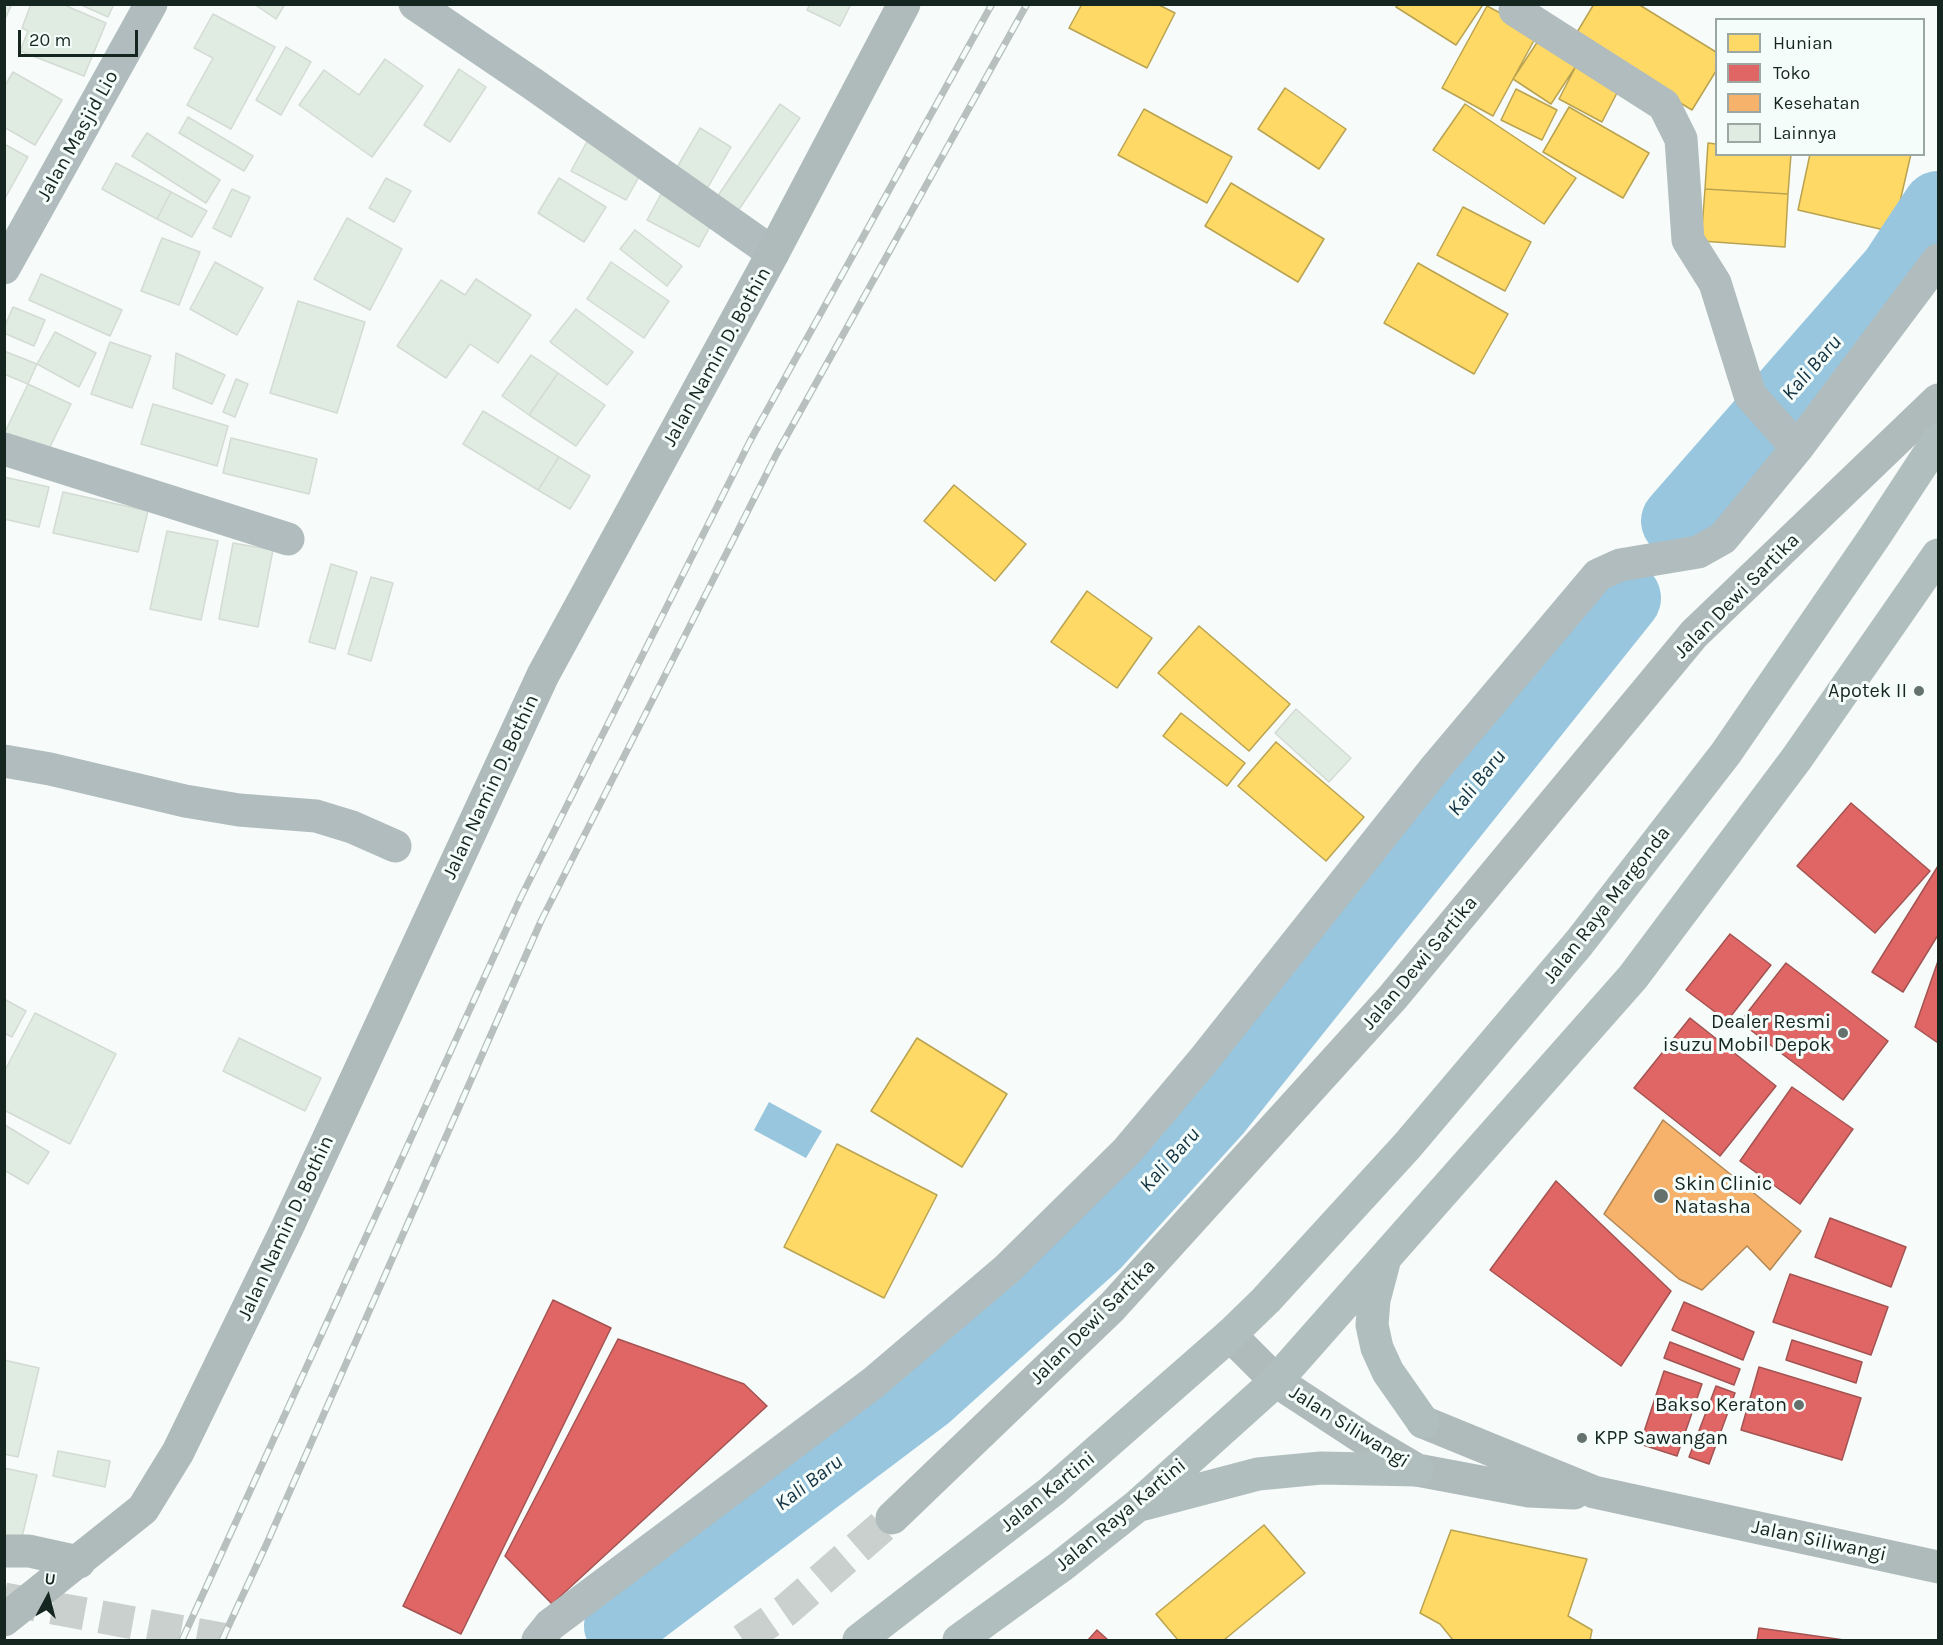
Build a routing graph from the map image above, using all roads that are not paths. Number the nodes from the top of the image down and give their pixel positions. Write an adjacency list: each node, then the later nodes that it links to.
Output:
1 (152, 4): 7 (street, Jalan Masjid Lio)
2 (415, 4): 5 (street)
3 (904, 4): 5 (main road, Jalan Namin D. Bothin)
4 (1515, 10): 10 (street)
5 (773, 254): 24 (main road, Jalan Namin D. Bothin)
6 (1938, 260): 10 (street)
7 (4, 268)
8 (1938, 400): 22 (main road, Jalan Dewi Sartika)
9 (1938, 440): 17 (main road, Jalan Raya Margonda)
10 (1797, 448): 27 (street)
11 (4, 449): 12 (street)
12 (288, 539)
13 (1938, 555): 16 (main road)
14 (4, 761): 15 (street)
15 (395, 846)
16 (1384, 1261): 18 (main road); 20 (main road, Jalan Siliwangi)
17 (1230, 1335): 18 (main road, Jalan Siliwangi); 28 (main road, Jalan Kartini)
18 (1276, 1381): 19 (main road, Jalan Siliwangi); 21 (main road, Jalan Raya Kartini)
19 (1417, 1470): 20 (main road, Jalan Siliwangi); 21 (main road)
20 (1594, 1492): 25 (main road, Jalan Siliwangi)
21 (1137, 1506): 29 (main road, Jalan Raya Kartini)
22 (892, 1518)
23 (4, 1551): 24 (main road)
24 (79, 1562): 26 (main road)
25 (1938, 1567)
26 (4, 1620)
27 (538, 1641)
28 (860, 1641)
29 (959, 1641)

